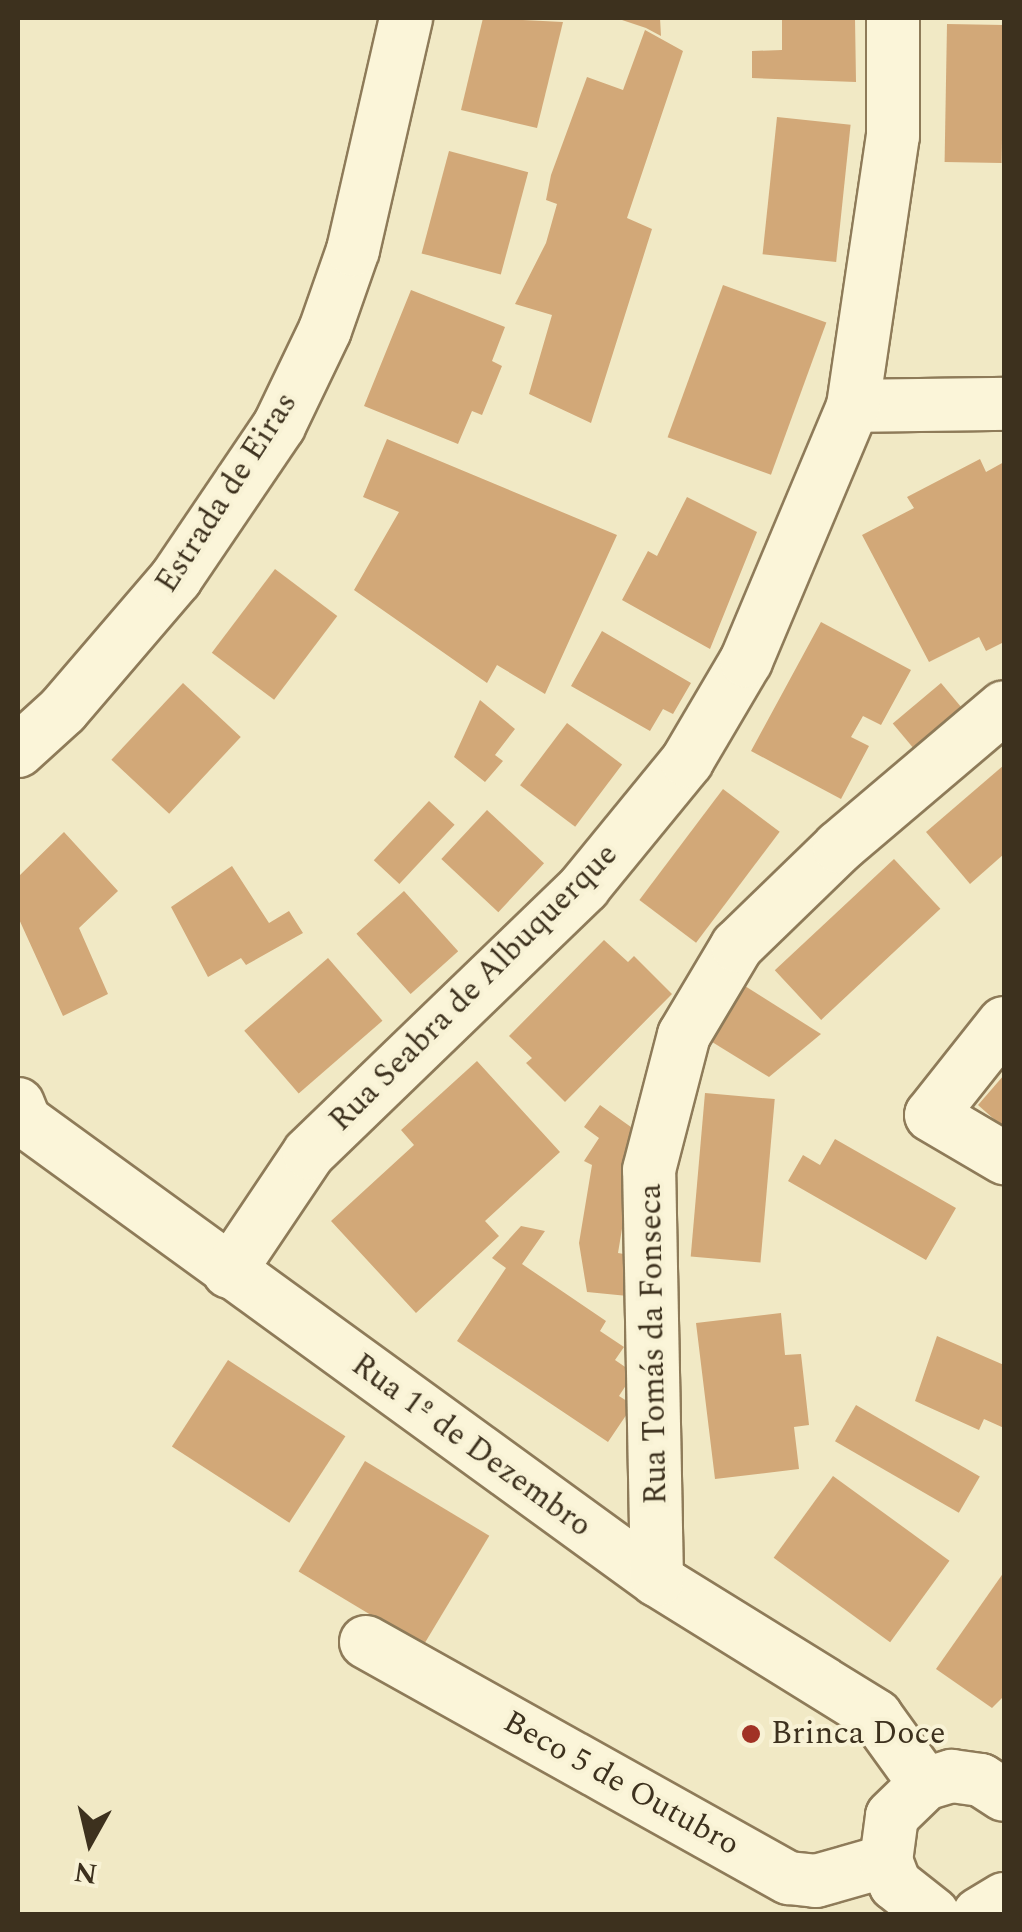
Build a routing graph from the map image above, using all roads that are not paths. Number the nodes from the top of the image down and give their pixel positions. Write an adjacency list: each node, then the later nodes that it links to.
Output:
1 (406, 18): 6 (street, Estrada de Eiras)
2 (893, 18): 4 (street, Rua Seabra de Albuquerque)
3 (1004, 404): 4 (street)
4 (853, 406): 10 (street, Rua Seabra de Albuquerque)
5 (1004, 707): 11 (street, Rua Tomás da Fonseca)
6 (18, 751)
7 (1004, 1023): 9 (street)
8 (18, 1104): 10 (street, Rua 1º de Dezembro)
9 (1004, 1158)
10 (229, 1272): 11 (street, Rua 1º de Dezembro)
11 (657, 1580): 13 (street, Rua 1º de Dezembro)
12 (366, 1642): 15 (street, Beco 5 de Outubro)
13 (925, 1784): 14 (street); 15 (street)
14 (1004, 1795)
15 (899, 1894)
16 (1004, 1900): 17 (street)
17 (979, 1914)

